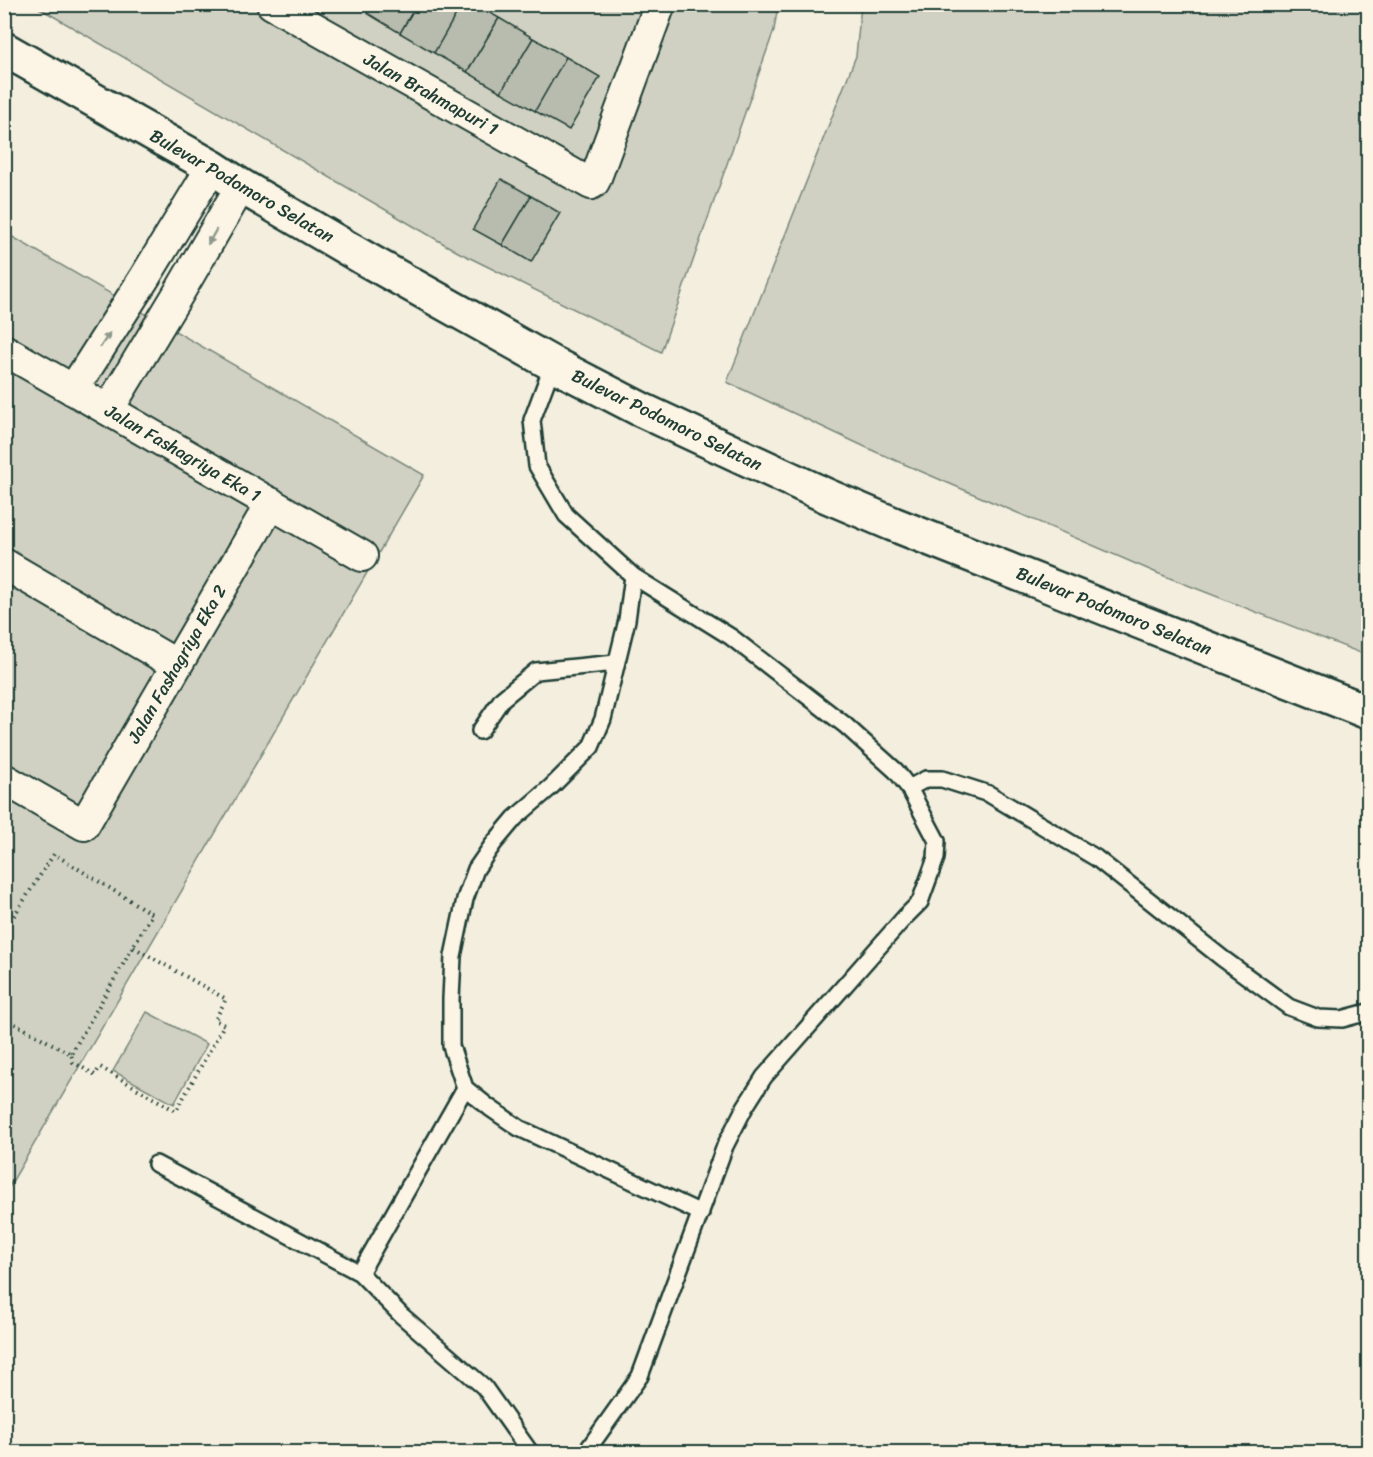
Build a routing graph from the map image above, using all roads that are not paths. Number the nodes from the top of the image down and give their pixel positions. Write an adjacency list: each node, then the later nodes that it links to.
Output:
1 (272, 4): 2 (street, Jalan Brahmapuri 1)
2 (660, 4)
3 (4, 49): 4 (street, Bulevar Podomoro Selatan)
4 (212, 167): 5 (street, Bulevar Podomoro Selatan); 8 (street, one-way to 4)
5 (241, 186): 7 (street, Bulevar Podomoro Selatan); 9 (street, one-way to 9)
6 (4, 350): 8 (street, Jalan Fashagriya Eka 1)
7 (553, 364): 13 (lane); 16 (street, Bulevar Podomoro Selatan)
8 (73, 390): 9 (street, Jalan Fashagriya Eka 1)
9 (108, 410): 10 (street, Jalan Fashagriya Eka 1)
10 (271, 504): 11 (street, Jalan Fashagriya Eka 1); 15 (street, Jalan Fashagriya Eka 2)
11 (362, 556)
12 (4, 564): 15 (street)
13 (633, 576): 14 (lane); 19 (lane)
14 (616, 663): 17 (lane); 21 (lane)
15 (177, 665): 18 (street, Jalan Fashagriya Eka 2)
16 (1368, 712)
17 (480, 731)
18 (4, 779)
19 (909, 788): 20 (lane); 23 (lane)
20 (1368, 1012)
21 (465, 1088): 23 (lane); 24 (lane)
22 (156, 1164): 24 (lane)
23 (701, 1213): 26 (lane)
24 (360, 1273): 25 (lane)
25 (530, 1452)
26 (586, 1452)

